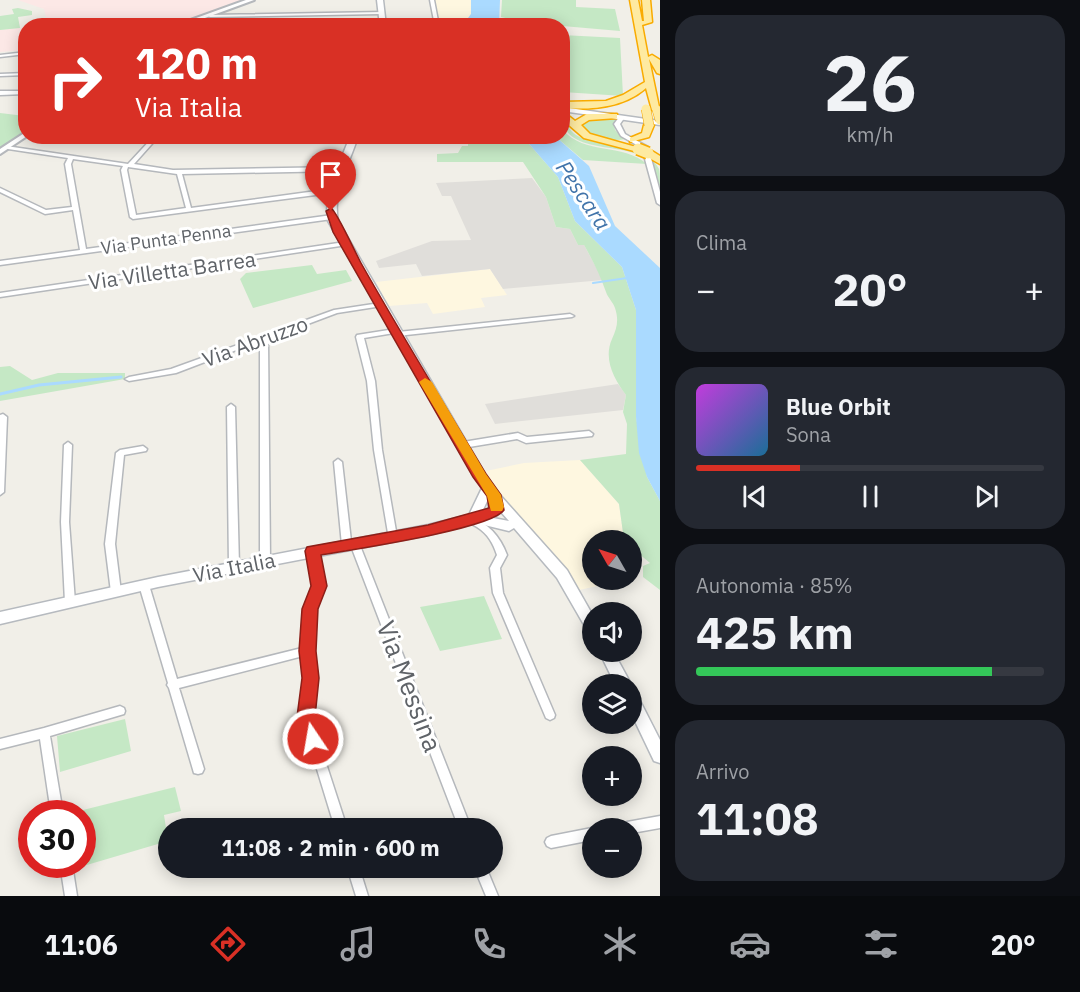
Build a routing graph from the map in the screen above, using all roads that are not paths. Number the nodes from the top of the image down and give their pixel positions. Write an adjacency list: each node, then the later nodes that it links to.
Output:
1 (251, 0): 11 (street)
2 (257, 0): 10 (street)
3 (380, 0): 9 (main road)
4 (432, 0): 14 (street)
5 (629, 0): 16 (highway)
6 (634, 0): 16 (highway)
7 (641, 0): 15 (highway)
8 (646, 0): 15 (highway)
9 (381, 13): 10 (street); 13 (main road)
10 (210, 16): 12 (street)
11 (200, 18)
12 (201, 18)
13 (382, 18)
14 (435, 18)
15 (644, 24): 19 (highway)
16 (638, 35): 19 (highway)
17 (18, 54): 18 (street)
18 (0, 56)
19 (648, 60): 20 (highway); 23 (highway); 24 (highway); 32 (highway)
20 (660, 71)
21 (18, 74): 22 (street)
22 (0, 75)
23 (640, 88): 27 (highway); 37 (highway, bridge)
24 (660, 91)
25 (18, 92): 26 (street)
26 (0, 93)
27 (570, 107)
28 (570, 109): 32 (main road)
29 (570, 109): 30 (main road)
30 (618, 117): 32 (main road); 33 (highway); 47 (street)
31 (570, 118): 33 (highway)
32 (659, 118)
33 (575, 125): 37 (highway)
34 (18, 140): 38 (street)
35 (149, 144): 42 (street)
36 (351, 144): 43 (main road)
37 (637, 146): 41 (highway)
38 (8, 147): 39 (street); 40 (street)
39 (0, 152)
40 (71, 157): 42 (street); 48 (street)
41 (660, 161)
42 (127, 166): 44 (street); 49 (street)
43 (341, 169): 44 (street); 46 (main road)
44 (178, 172): 49 (street)
45 (0, 190): 48 (street)
46 (331, 191): 49 (street); 50 (main road)
47 (660, 203)
48 (75, 208): 52 (street)
49 (189, 210)
50 (332, 217): 51 (main road); 52 (street, Via Punta Penna)
51 (345, 244): 54 (street, Via Villetta Barrea); 55 (main road)
52 (83, 250): 53 (street, Via Punta Penna)
53 (0, 263)
54 (0, 295)
55 (380, 305): 57 (main road); 58 (street, Via Abruzzo)
56 (570, 316): 57 (street)
57 (396, 332): 64 (main road); 72 (street)
58 (264, 338): 59 (street, Via Abruzzo); 75 (street)
59 (129, 379)
60 (231, 407): 76 (street)
61 (3, 417): 68 (street)
62 (589, 434): 64 (street)
63 (68, 445): 79 (street)
64 (463, 445): 67 (main road)
65 (143, 449): 78 (street)
66 (338, 462): 73 (street, Via Messina)
67 (487, 488): 69 (main road); 70 (main road); 71 (main road)
68 (0, 492)
69 (496, 510): 70 (main road, Via Italia); 71 (main road)
70 (473, 517): 71 (main road, Via Italia); 72 (main road, Via Italia); 85 (street)
71 (509, 520): 80 (main road)
72 (392, 537): 73 (main road, Via Italia)
73 (351, 544): 74 (main road, Via Italia); 93 (street, Via Messina)
74 (312, 551): 75 (main road, Via Italia); 82 (street)
75 (265, 560): 76 (main road, Via Italia)
76 (234, 566): 77 (main road, Via Italia)
77 (144, 585): 78 (main road, Via Italia); 83 (street)
78 (116, 592): 79 (main road, Via Italia)
79 (69, 602): 81 (main road, Via Italia)
80 (582, 608)
81 (0, 618)
82 (307, 651): 83 (street); 92 (street)
83 (172, 684): 90 (street)
84 (120, 711): 87 (street)
85 (550, 715)
86 (642, 720): 89 (main road)
87 (44, 733): 88 (street); 91 (street)
88 (0, 744)
89 (660, 756)
90 (198, 769)
91 (55, 800)
92 (338, 818)
93 (461, 818)
94 (660, 822): 95 (street)
95 (642, 825)
96 (582, 836): 97 (street)
97 (551, 842)
98 (69, 878): 101 (street)
99 (356, 878): 102 (street)
100 (485, 878): 103 (street)
101 (72, 896)
102 (362, 896)
103 (492, 896)

